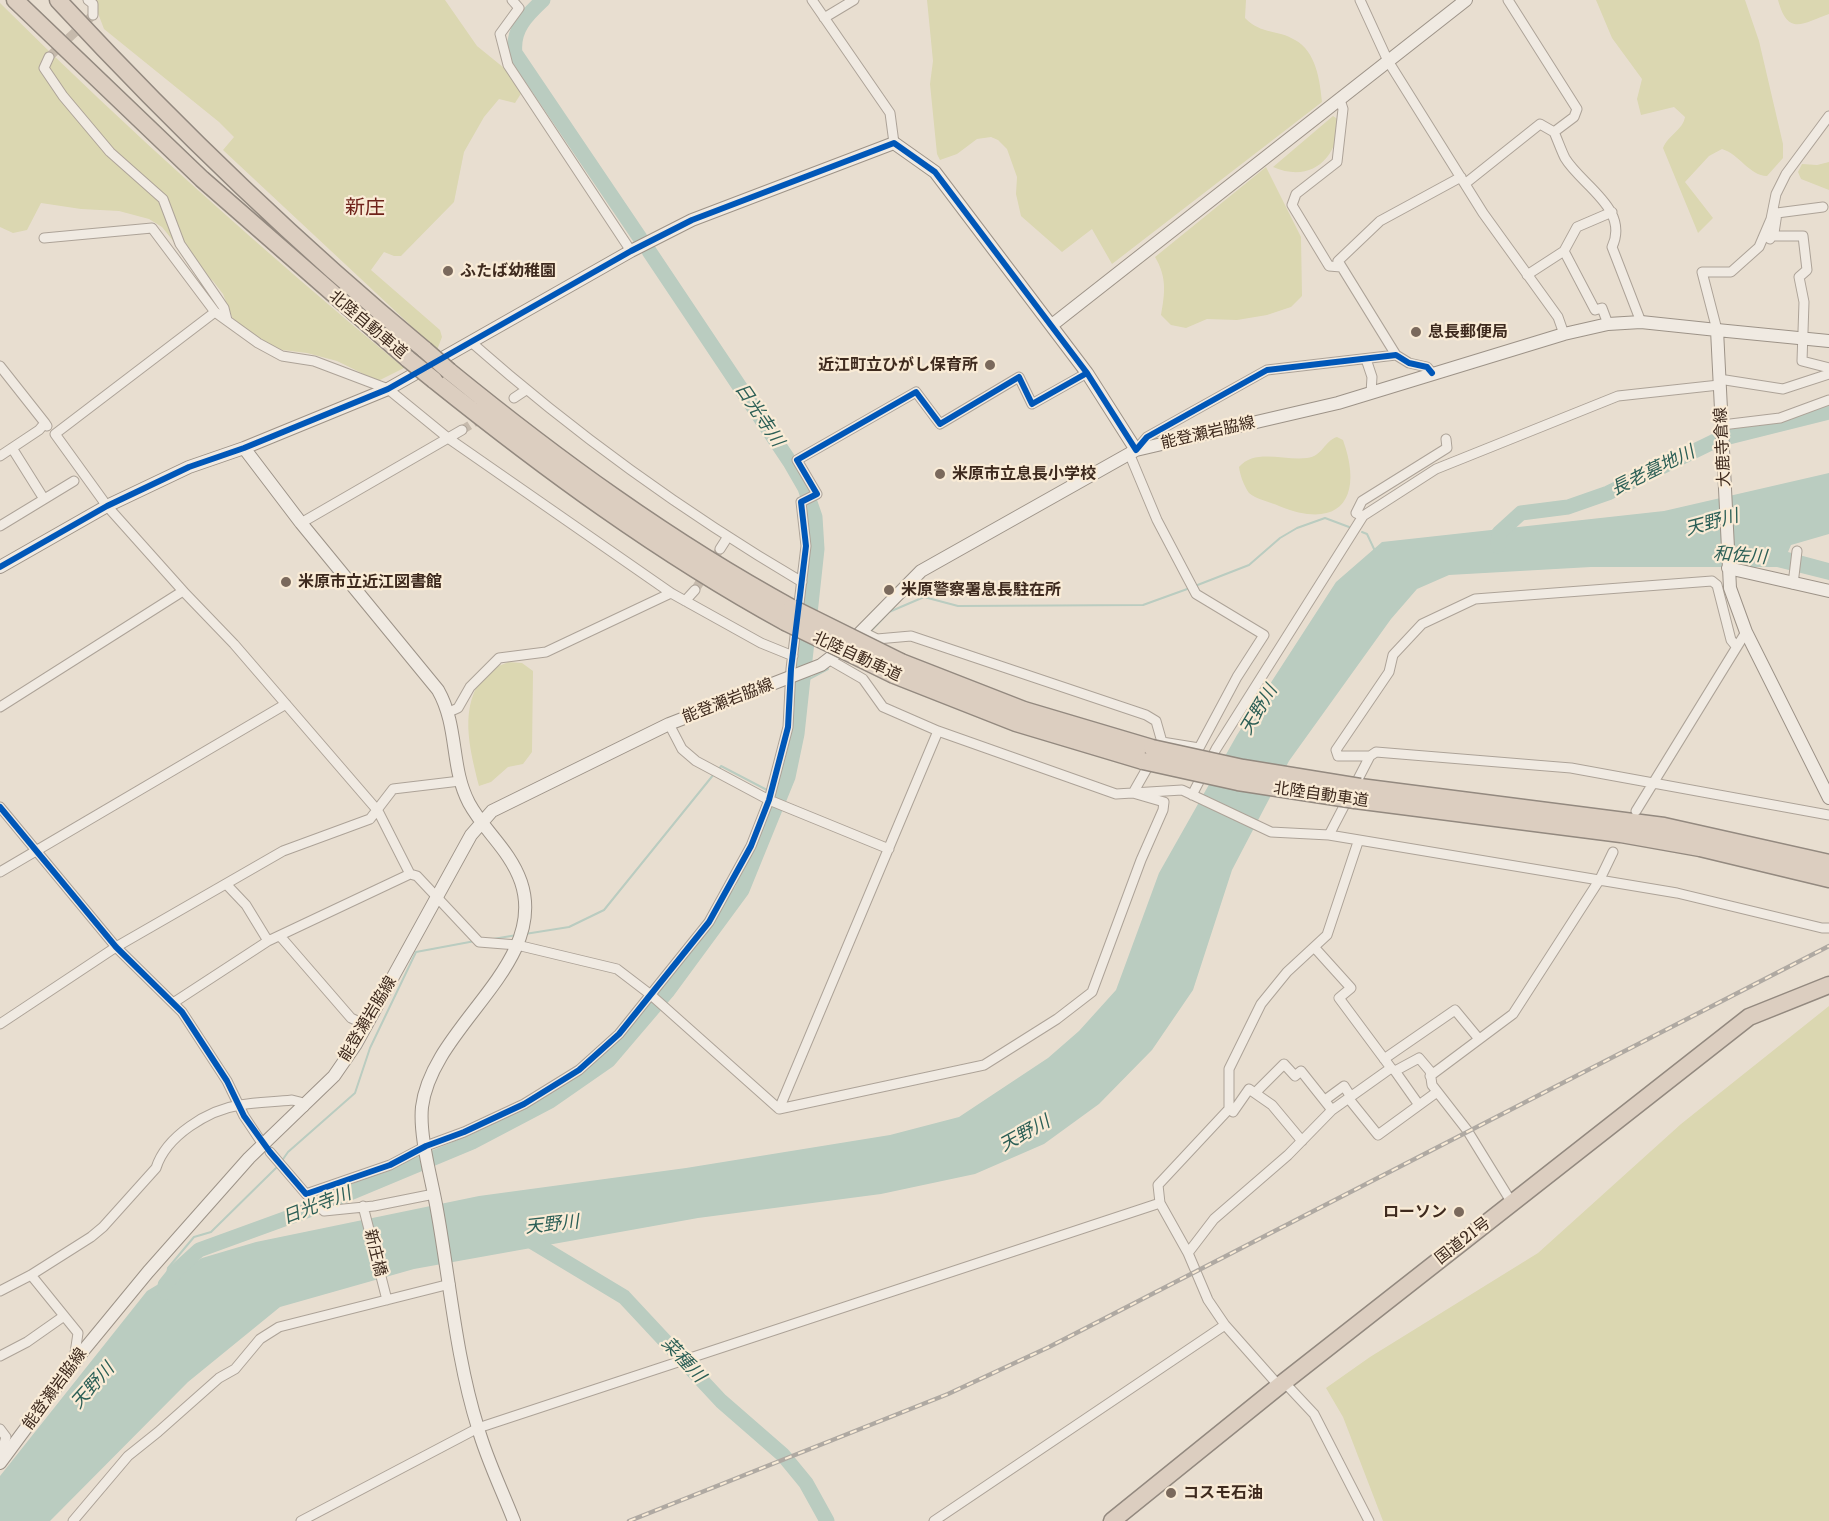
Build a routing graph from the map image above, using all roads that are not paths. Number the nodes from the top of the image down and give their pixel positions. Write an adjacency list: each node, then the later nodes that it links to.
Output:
1 (15, 0): 79 (highway, 北陸自動車道, bridge)
2 (58, 0): 79 (highway, 北陸自動車道, bridge)
3 (88, 0): 10 (street)
4 (512, 0): 24 (street)
5 (812, 0): 11 (street)
6 (854, 0): 11 (street)
7 (1360, 0): 13 (street)
8 (1466, 0): 13 (street)
9 (1508, 0): 16 (street)
10 (93, 15)
11 (824, 18): 17 (street)
12 (49, 57): 29 (street)
13 (1389, 61): 14 (street); 18 (street)
14 (1340, 100): 26 (street); 32 (street)
15 (1829, 116): 23 (street)
16 (1554, 132): 18 (street); 20 (street)
17 (894, 143): 24 (street); 32 (street)
18 (1464, 180): 26 (street); 27 (street)
19 (1823, 207): 21 (street)
20 (1612, 212): 25 (street); 30 (street)
21 (1772, 236): 23 (street); 35 (street)
22 (44, 238): 28 (street)
23 (1759, 247): 33 (street)
24 (631, 251): 37 (street)
25 (1564, 251): 27 (street); 31 (street)
26 (1341, 267): 38 (street)
27 (1527, 275): 34 (street)
28 (215, 312): 29 (street); 54 (street)
29 (227, 320): 46 (street)
30 (1641, 322): 31 (street, 能登瀬岩脇線); 33 (street, 能登瀬岩脇線)
31 (1608, 324): 34 (street, 能登瀬岩脇線)
32 (1052, 325): 42 (street)
33 (1717, 330): 35 (street); 45 (street, 大鹿寺倉線)
34 (1564, 334): 43 (street, 能登瀬岩脇線)
35 (1803, 339): 36 (street); 41 (street)
36 (1829, 341)
37 (471, 342): 46 (street); 47 (street)
38 (1396, 355): 39 (street); 43 (street)
39 (1366, 359): 48 (street); 59 (street)
40 (0, 366): 51 (street)
41 (1829, 368)
42 (1088, 373): 59 (street); 73 (street)
43 (1432, 373): 48 (street, 能登瀬岩脇線)
44 (1829, 374): 45 (street)
45 (1719, 382): 52 (street, 大鹿寺倉線); 64 (street)
46 (388, 388): 55 (street); 58 (street)
47 (526, 390): 49 (street); 67 (street)
48 (1371, 393): 59 (street, 能登瀬岩脇線)
49 (514, 398)
50 (1829, 400): 52 (street)
51 (45, 423): 54 (street); 57 (street)
52 (1722, 425): 70 (street, 大鹿寺倉線)
53 (462, 430): 55 (street)
54 (55, 434): 63 (street)
55 (448, 438): 65 (street); 77 (street)
56 (1446, 440): 64 (street)
57 (12, 448): 60 (street); 62 (street)
58 (244, 448): 63 (street); 65 (street)
59 (1132, 452): 80 (street, 能登瀬岩脇線); 91 (street)
60 (0, 456)
61 (74, 481): 62 (street)
62 (44, 499): 66 (street)
63 (106, 506): 71 (street); 75 (street)
64 (1363, 516): 97 (street)
65 (301, 523): 88 (street)
66 (1, 525)
67 (727, 538): 68 (street); 73 (street)
68 (720, 549)
69 (1797, 551): 72 (street)
70 (1728, 565): 72 (street); 81 (street, 大鹿寺倉線)
71 (0, 567)
72 (1793, 579): 76 (street)
73 (802, 582): 83 (street)
74 (695, 590): 78 (street)
75 (183, 591): 86 (street); 87 (street)
76 (1829, 591)
77 (671, 593): 78 (street); 88 (street)
78 (685, 601): 83 (street)
79 (788, 615): 91 (highway, 北陸自動車道, bridge)
80 (861, 631): 84 (street, 能登瀬岩脇線); 91 (street)
81 (1746, 632): 82 (street); 98 (street, 大鹿寺倉線)
82 (1736, 646): 92 (street); 94 (street)
83 (793, 656): 85 (street)
84 (830, 660): 85 (street, 能登瀬岩脇線); 90 (street)
85 (794, 676): 89 (street, 能登瀬岩脇線); 99 (street)
86 (286, 704): 101 (street); 108 (street)
87 (0, 706)
88 (449, 712): 93 (street)
89 (669, 724): 99 (street); 104 (street, 能登瀬岩脇線)
90 (938, 731): 95 (street); 107 (street)
91 (1152, 750): 95 (street); 96 (highway, 北陸自動車道, bridge)
92 (1370, 756): 94 (street); 105 (street)
93 (460, 781): 101 (street); 104 (street)
94 (1656, 782): 102 (street); 103 (street)
95 (1133, 793): 97 (street); 142 (street)
96 (1357, 793): 111 (highway, 北陸自動車道); 111 (highway, 北陸自動車道)
97 (1192, 795): 105 (street)
98 (1829, 798)
99 (769, 800): 107 (street); 126 (street)
100 (0, 807): 108 (street)
101 (378, 811): 113 (street); 117 (street)
102 (1636, 811)
103 (1829, 815)
104 (481, 821): 118 (street, 能登瀬岩脇線); 122 (street)
105 (1329, 835): 106 (street)
106 (1358, 842): 114 (street); 124 (street)
107 (889, 849): 142 (street)
108 (36, 850): 112 (street); 123 (street)
109 (1613, 852): 114 (street)
110 (1829, 863): 111 (highway, 北陸自動車道)
111 (1809, 870): 115 (highway, 北陸自動車道); 116 (highway)
112 (0, 872)
113 (410, 874): 118 (street); 120 (street)
114 (1600, 879): 119 (street); 130 (street)
115 (1829, 879)
116 (1829, 884)
117 (227, 885): 121 (street); 123 (street)
118 (436, 898): 122 (street); 129 (street, 能登瀬岩脇線)
119 (1829, 928)
120 (280, 936): 121 (street); 129 (street)
121 (267, 941): 127 (street)
122 (517, 945): 126 (street); 146 (street)
123 (116, 947): 127 (street); 128 (street)
124 (1314, 947): 131 (street); 141 (street)
125 (1829, 985): 151 (highway, 国道21号)
126 (652, 997): 142 (street); 146 (street)
127 (173, 1003): 138 (street)
128 (0, 1024)
129 (366, 1025): 140 (street, 能登瀬岩脇線)
130 (1479, 1039): 131 (street); 133 (street)
131 (1384, 1059): 132 (street)
132 (1393, 1070): 133 (street); 136 (street); 139 (street)
133 (1430, 1076): 135 (street)
134 (1256, 1092): 137 (street); 141 (street); 145 (street)
135 (1437, 1092): 139 (street); 151 (street)
136 (1350, 1098): 137 (street); 139 (street); 143 (street)
137 (1325, 1100): 143 (street)
138 (238, 1105): 140 (street); 144 (street); 154 (street)
139 (1419, 1105)
140 (304, 1107): 161 (street, 能登瀬岩脇線)
141 (1229, 1109): 150 (street)
142 (779, 1110)
143 (1332, 1110): 145 (street)
144 (260, 1140)
145 (1302, 1141): 153 (street)
146 (427, 1150): 148 (street); 149 (street)
147 (270, 1152): 149 (street)
148 (434, 1194): 152 (street); 155 (street)
149 (309, 1196): 152 (street)
150 (1160, 1203): 153 (street); 163 (street)
151 (1512, 1203): 162 (highway, 国道21号)
152 (363, 1206): 157 (street, 新庄橋)
153 (1188, 1252): 159 (street)
154 (31, 1275): 156 (street); 158 (street)
155 (450, 1280): 157 (street); 163 (street)
156 (0, 1291)
157 (387, 1300): 167 (street)
158 (64, 1316): 160 (street); 161 (street)
159 (1225, 1325): 162 (street); 170 (street)
160 (0, 1356)
161 (72, 1366): 166 (street, 能登瀬岩脇線)
162 (1281, 1384): 171 (highway, 国道21号); 172 (street)
163 (478, 1428): 168 (street); 169 (street)
164 (0, 1429): 165 (street)
165 (0, 1457)
166 (0, 1463)
167 (73, 1521)
168 (301, 1521)
169 (514, 1521)
170 (934, 1521)
171 (1112, 1521)
172 (1369, 1521)

